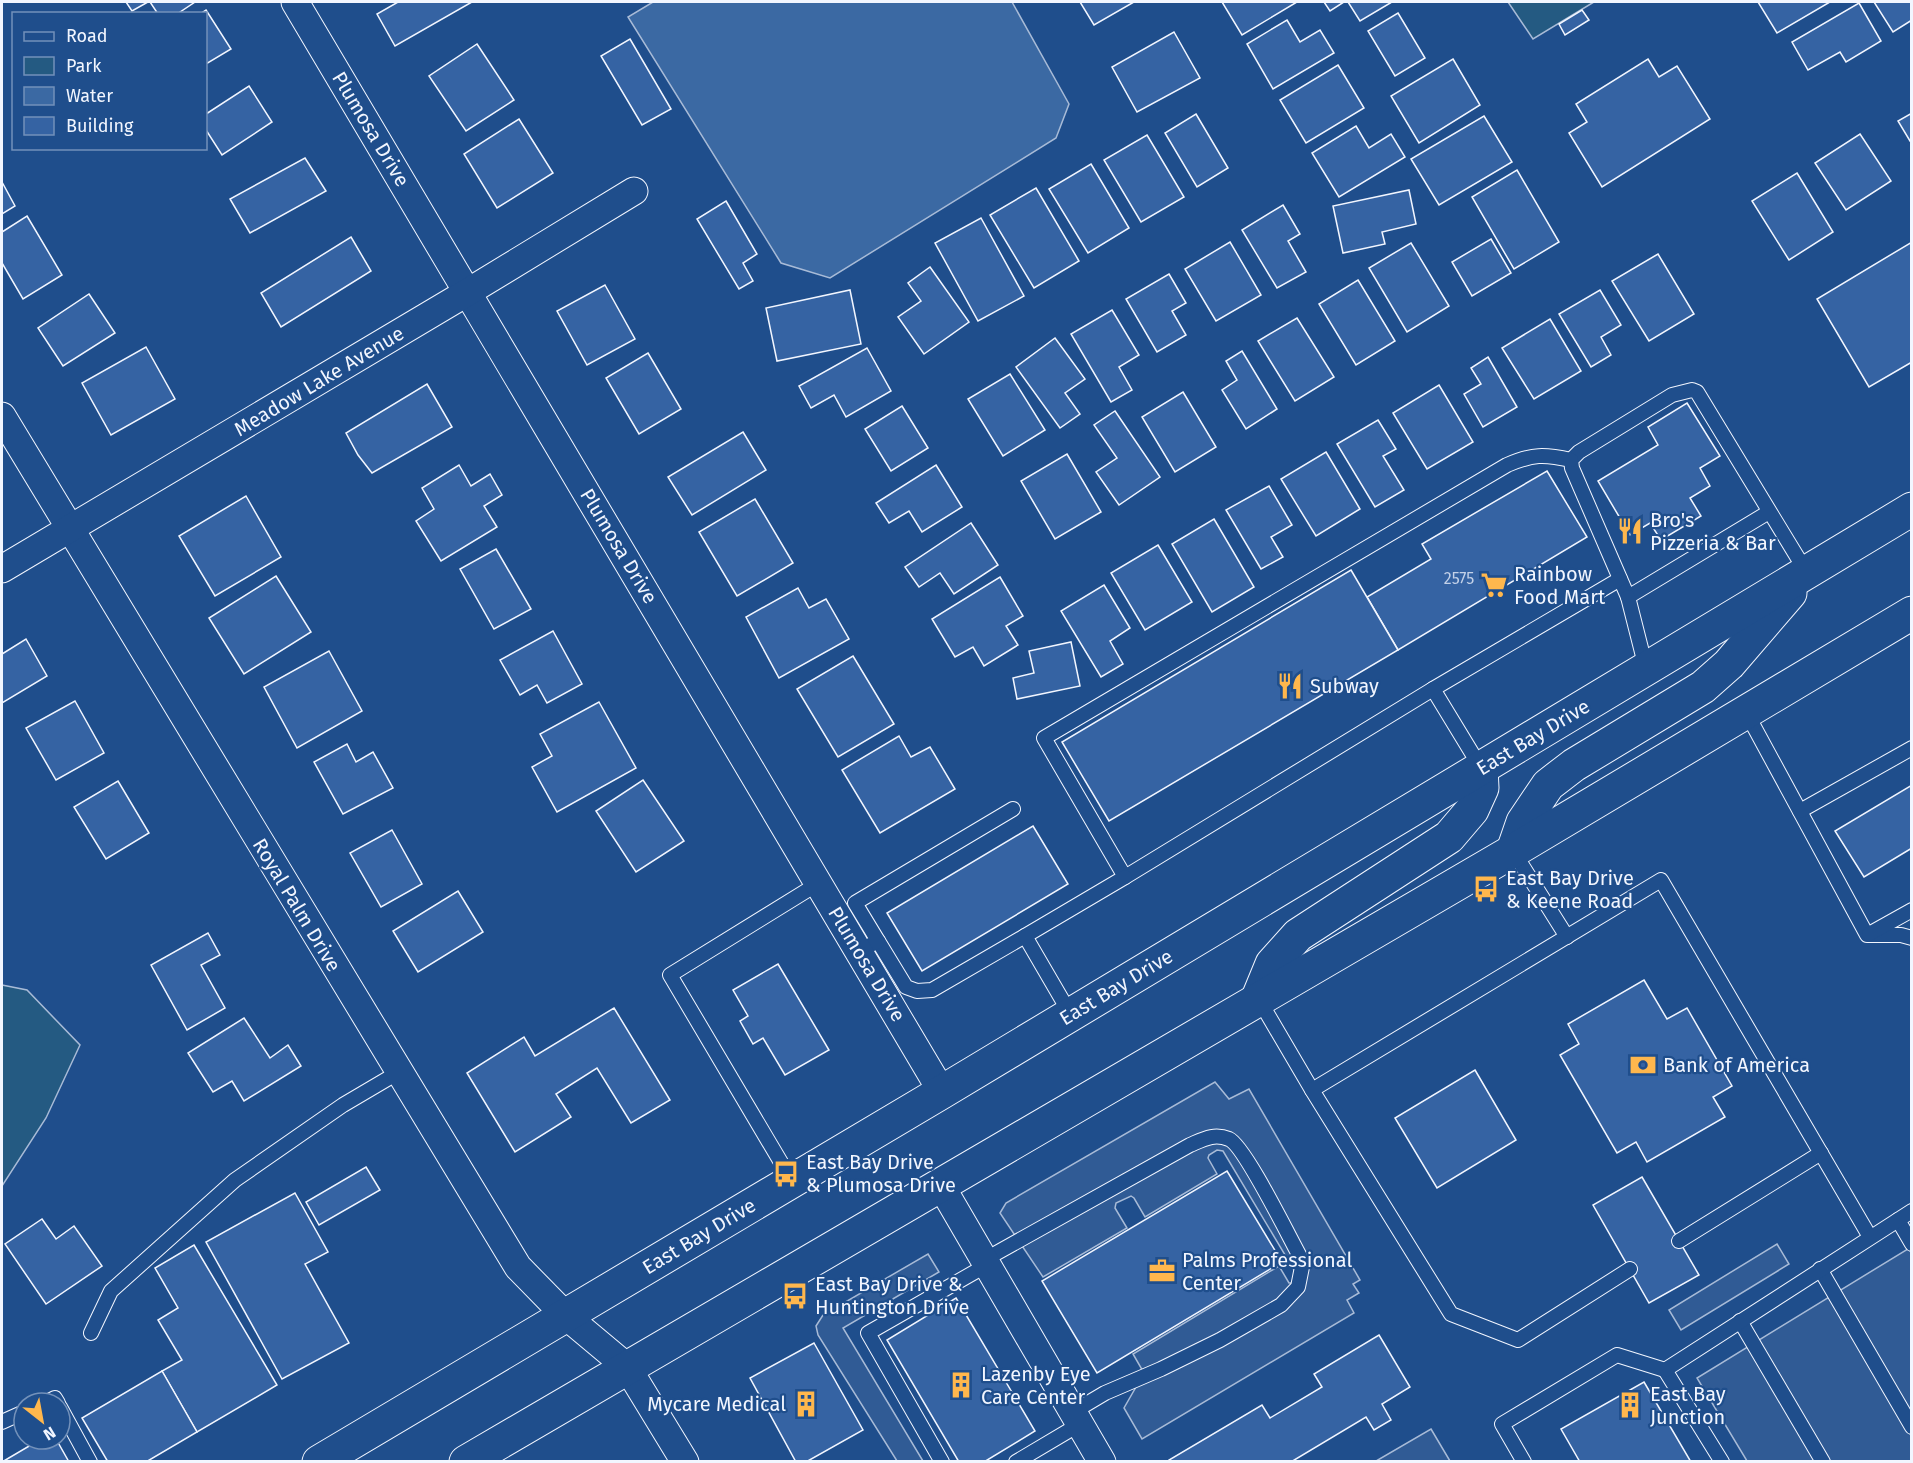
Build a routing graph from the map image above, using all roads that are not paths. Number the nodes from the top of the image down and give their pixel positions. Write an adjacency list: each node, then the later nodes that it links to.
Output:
1 (295, 2): 3 (street, Plumosa Drive)
2 (634, 191): 3 (street, Meadow Lake Avenue)
3 (468, 292): 8 (street, Meadow Lake Avenue); 23 (street, Plumosa Drive)
4 (2, 416): 8 (street, Royal Palm Drive)
5 (1571, 460): 7 (lane); 11 (lane); 22 (lane)
6 (1911, 509): 10 (main road, East Bay Drive)
7 (1769, 512): 10 (lane); 12 (lane)
8 (69, 529): 9 (street, Meadow Lake Avenue); 32 (street, Royal Palm Drive)
9 (2, 569)
10 (1806, 573): 14 (main road, East Bay Drive); 21 (main road)
11 (1620, 579): 12 (lane); 15 (lane)
12 (1628, 597): 14 (lane)
13 (1911, 613): 16 (main road)
14 (1647, 668): 18 (main road, East Bay Drive)
15 (1432, 689): 18 (lane); 22 (lane)
16 (1746, 712): 20 (lane); 21 (main road)
17 (1911, 748): 20 (lane)
18 (1481, 768): 30 (main road); 31 (main road, East Bay Drive)
19 (1013, 809): 29 (lane)
20 (1800, 811): 25 (lane)
21 (1513, 851): 27 (lane); 30 (main road)
22 (1125, 877): 26 (lane)
23 (819, 884): 29 (street, Plumosa Drive); 36 (lane)
24 (1911, 910): 25 (lane)
25 (1867, 935): 28 (lane)
26 (1025, 936): 29 (lane); 31 (lane)
27 (1567, 937): 33 (lane); 35 (lane)
28 (1911, 938)
29 (868, 946): 34 (street, Plumosa Drive)
30 (1258, 998): 33 (lane); 37 (main road)
31 (1071, 1014): 34 (main road, East Bay Drive)
32 (399, 1072): 46 (street, Royal Palm Drive); 48 (lane)
33 (1312, 1090): 44 (lane)
34 (942, 1092): 36 (main road, East Bay Drive)
35 (1821, 1153): 40 (lane); 41 (lane)
36 (792, 1181): 46 (main road, East Bay Drive)
37 (940, 1184): 43 (street); 49 (main road)
38 (1911, 1211): 39 (lane)
39 (1898, 1220): 40 (lane); 42 (lane)
40 (1870, 1237): 45 (lane)
41 (1679, 1241)
42 (1911, 1244)
43 (985, 1262): 51 (street); 51 (lane); 58 (lane)
44 (1630, 1269)
45 (1820, 1269): 47 (lane); 52 (lane)
46 (566, 1316): 49 (street, Royal Palm Drive); 55 (main road, East Bay Drive)
47 (1740, 1321): 50 (lane); 63 (lane)
48 (91, 1333)
49 (627, 1367): 56 (main road); 57 (street, Royal Palm Drive)
50 (1665, 1370): 61 (lane); 62 (lane)
51 (1077, 1418): 59 (lane); 60 (street)
52 (1911, 1427)
53 (72, 1429): 54 (lane)
54 (90, 1461)
55 (319, 1461)
56 (466, 1461)
57 (685, 1461)
58 (942, 1461)
59 (1016, 1461)
60 (1102, 1461)
61 (1524, 1461)
62 (1722, 1461)
63 (1823, 1461)

